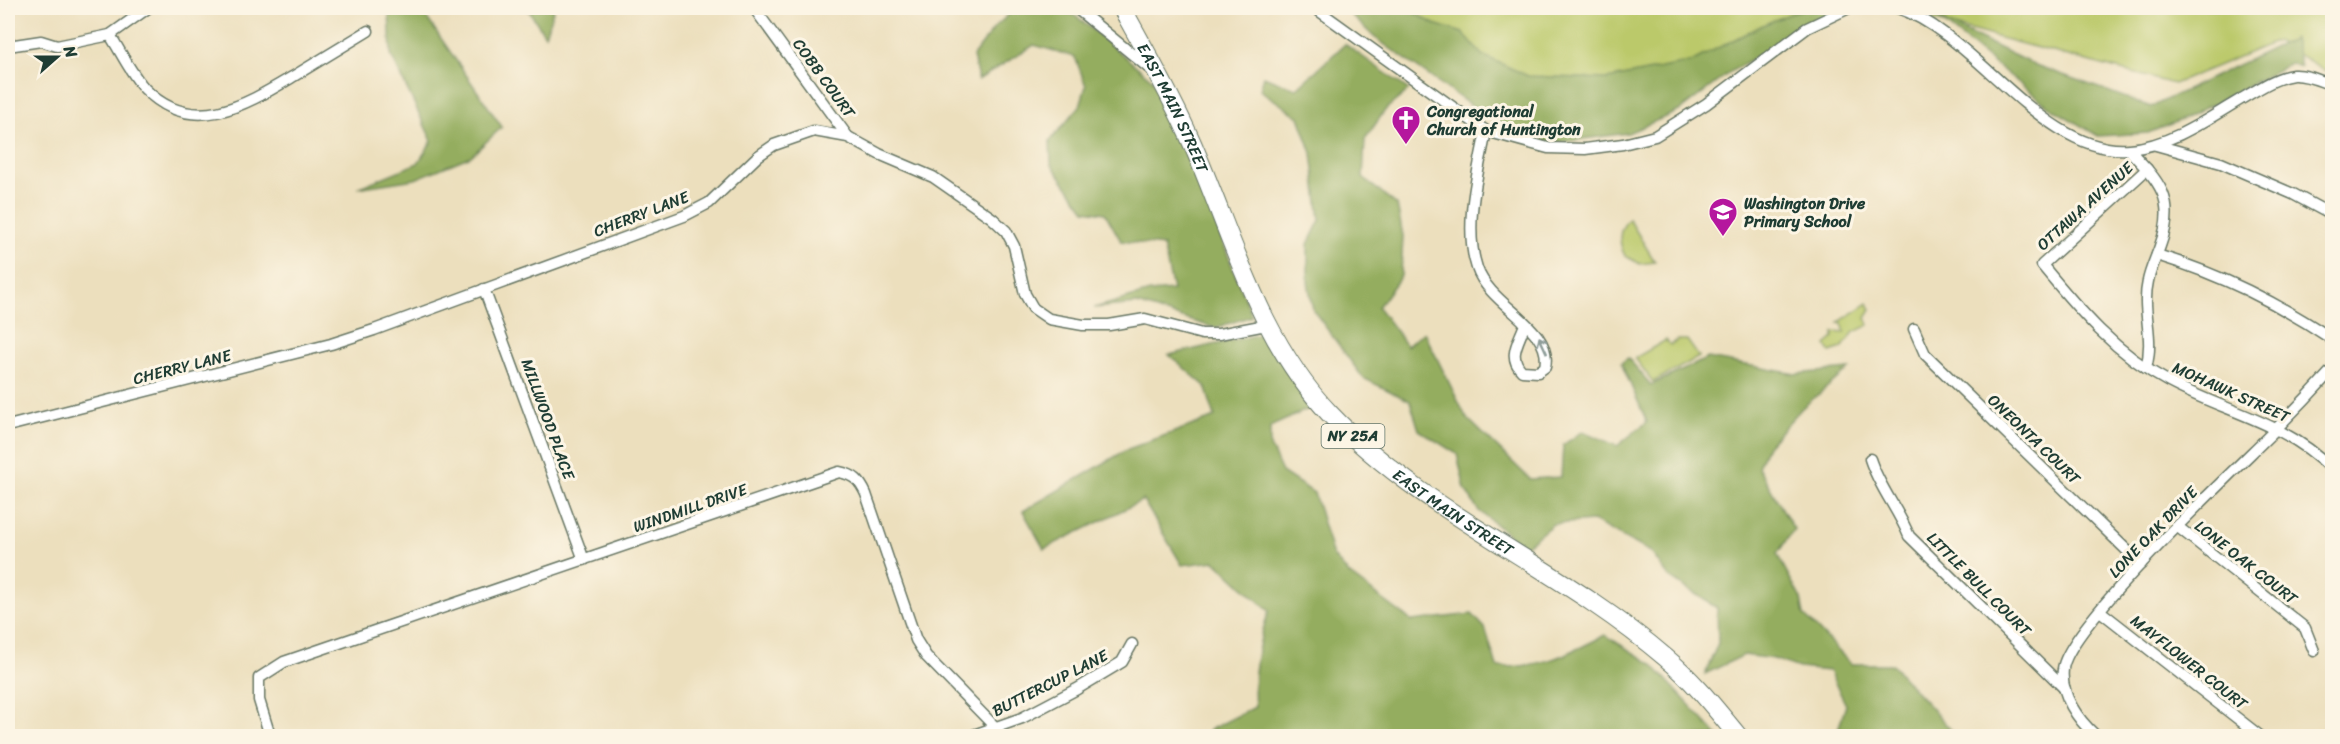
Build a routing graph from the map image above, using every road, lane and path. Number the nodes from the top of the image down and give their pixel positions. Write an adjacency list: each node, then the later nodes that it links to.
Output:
1 (147, 8): 9 (street)
2 (754, 8): 14 (street, COBB COURT)
3 (1076, 8): 11 (street)
4 (1122, 8): 11 (main road, EAST MAIN STREET / NY 25A)
5 (1315, 8): 13 (street)
6 (1849, 8): 13 (street)
7 (1898, 8): 16 (street)
8 (368, 31): 9 (street)
9 (111, 35): 10 (street)
10 (8, 46)
11 (1158, 76): 23 (main road, EAST MAIN STREET / NY 25A)
12 (2332, 86): 15 (street)
13 (1486, 130): 22 (street)
14 (848, 136): 21 (street, CHERRY LANE); 23 (street, CHERRY LANE)
15 (2156, 145): 16 (street); 18 (street)
16 (2128, 150): 17 (street)
17 (2147, 169): 19 (street); 20 (street, OTTAWA AVENUE)
18 (2332, 215)
19 (2157, 255): 25 (street); 26 (street)
20 (2042, 265): 26 (street, MOHAWK STREET)
21 (484, 289): 28 (street, CHERRY LANE); 33 (street, MILLWOOD PLACE)
22 (1525, 324)
23 (1266, 325): 42 (main road, EAST MAIN STREET / NY 25A)
24 (1914, 329): 34 (street, ONEONTA COURT)
25 (2332, 339)
26 (2146, 368): 29 (street, MOHAWK STREET)
27 (2332, 370): 29 (street, LONE OAK DRIVE)
28 (8, 426)
29 (2278, 428): 31 (street, MOHAWK STREET); 32 (street, LONE OAK DRIVE)
30 (1870, 459): 38 (street, LITTLE BULL COURT)
31 (2332, 469)
32 (2178, 527): 34 (street, LONE OAK DRIVE); 37 (street, LONE OAK COURT)
33 (584, 560): 39 (street, WINDMILL DRIVE); 40 (street, WINDMILL DRIVE)
34 (2141, 564): 35 (street, LONE OAK DRIVE)
35 (2100, 611): 38 (street, LONE OAK DRIVE); 44 (street, MAYFLOWER COURT)
36 (1132, 644): 39 (street, BUTTERCUP LANE)
37 (2314, 651)
38 (2065, 689): 43 (street, LONE OAK DRIVE)
39 (996, 728): 41 (street, BUTTERCUP LANE)
40 (270, 736)
41 (971, 736)
42 (1738, 736)
43 (2096, 736)
44 (2259, 736)

